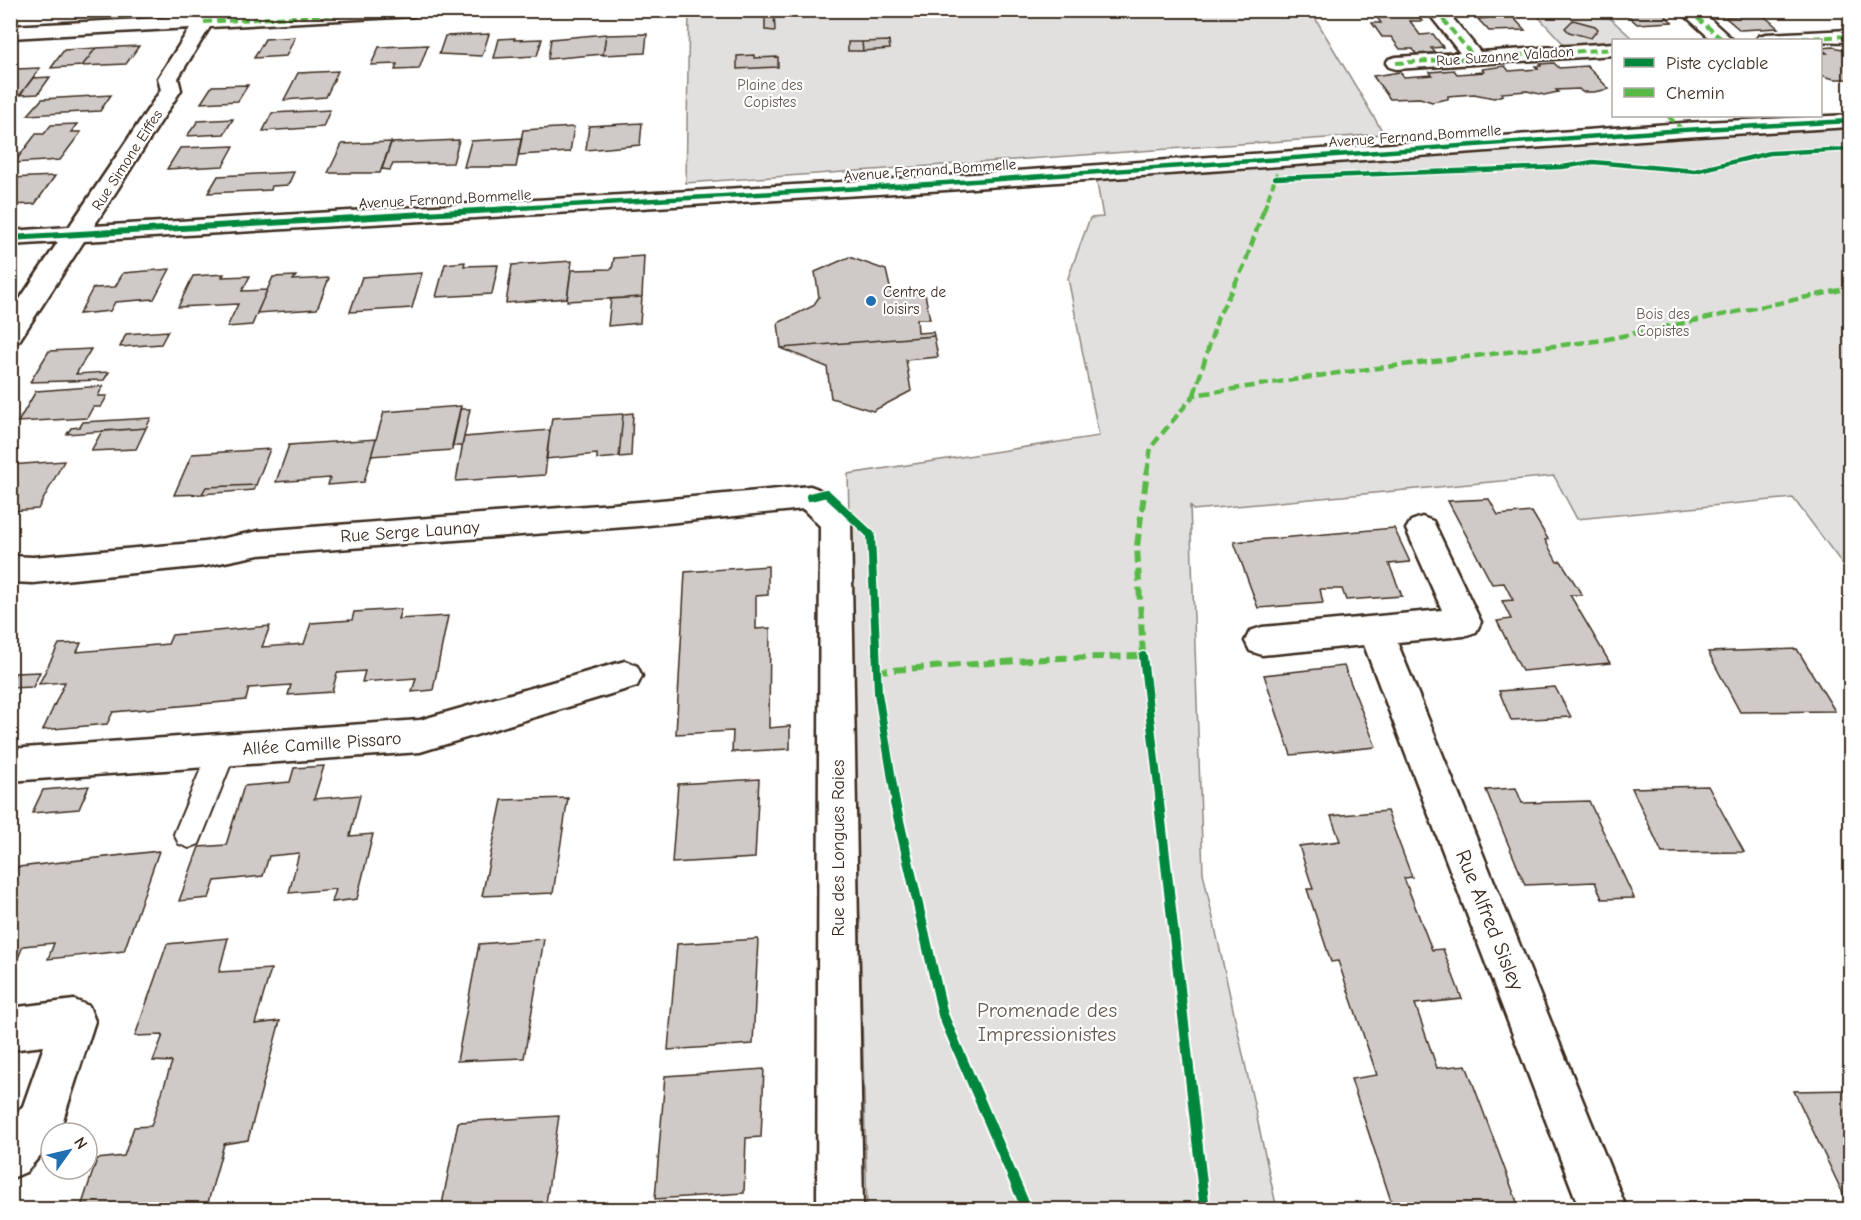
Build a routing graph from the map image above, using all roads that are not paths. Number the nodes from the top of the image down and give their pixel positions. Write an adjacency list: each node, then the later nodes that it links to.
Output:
1 (414, 10): 4 (street)
2 (1435, 10): 10 (street)
3 (1688, 10): 7 (street)
4 (207, 16): 5 (street); 14 (street, Rue Simone Eiffes)
5 (10, 32)
6 (1851, 36): 8 (street)
7 (1722, 39)
8 (1787, 39)
9 (1611, 53): 10 (street, Rue Suzanne Valadon)
10 (1474, 57): 11 (street, Rue Suzanne Valadon)
11 (1396, 63)
12 (1851, 122): 13 (street, Avenue Fernand Bommelle)
13 (1676, 123): 14 (street, Avenue Fernand Bommelle)
14 (80, 234): 15 (street, Avenue Fernand Bommelle); 16 (street, Rue Simone Eiffes)
15 (10, 238)
16 (10, 335)
17 (810, 497): 19 (street, Rue Serge Launay); 28 (street, Rue des Longues Raies)
18 (1422, 529): 20 (street)
19 (10, 569)
20 (1376, 630): 21 (street); 29 (street, Rue Alfred Sisley)
21 (1262, 641)
22 (626, 676): 23 (street, Allée Camille Pissaro)
23 (222, 751): 24 (street, Allée Camille Pissaro); 25 (lane)
24 (11, 767)
25 (189, 834)
26 (10, 1029): 27 (street)
27 (10, 1156)
28 (840, 1209)
29 (1604, 1209)

